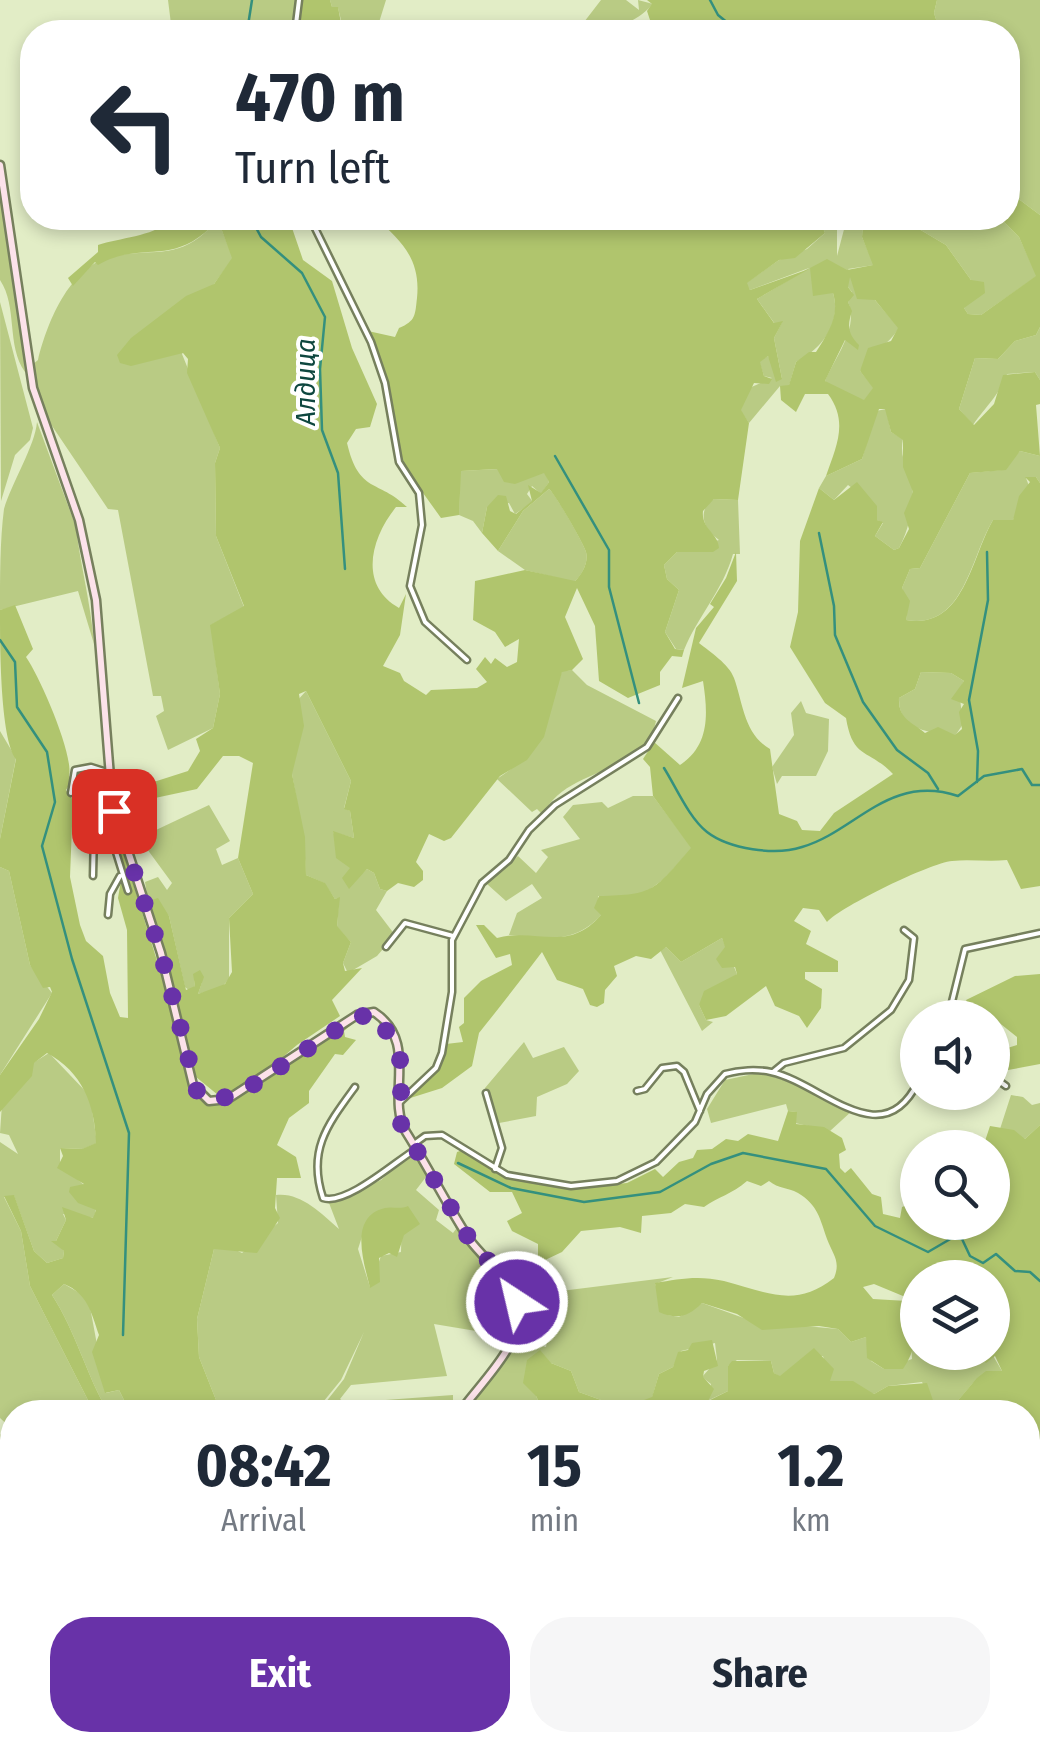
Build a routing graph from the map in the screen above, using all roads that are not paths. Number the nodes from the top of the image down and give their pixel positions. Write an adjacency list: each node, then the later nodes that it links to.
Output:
1 (0, 166): 5 (street)
2 (316, 230): 3 (street)
3 (467, 660)
4 (678, 698): 17 (street)
5 (110, 773): 6 (street); 7 (street)
6 (71, 793)
7 (114, 811): 8 (street); 10 (street)
8 (118, 825): 9 (street); 24 (street)
9 (112, 839): 10 (street); 11 (street)
10 (94, 841): 12 (street)
11 (121, 871): 13 (street); 14 (street)
12 (94, 876)
13 (128, 891)
14 (108, 915)
15 (904, 930): 20 (street)
16 (1040, 933): 19 (street)
17 (453, 936): 18 (street); 24 (street)
18 (386, 947)
19 (952, 1000)
20 (774, 1072): 25 (street); 26 (street)
21 (356, 1086): 27 (street)
22 (637, 1091): 26 (street)
23 (486, 1093): 28 (street)
24 (398, 1106): 27 (street)
25 (900, 1107)
26 (700, 1111): 28 (street)
27 (415, 1147): 28 (street); 29 (street)
28 (496, 1170)
29 (468, 1400)

